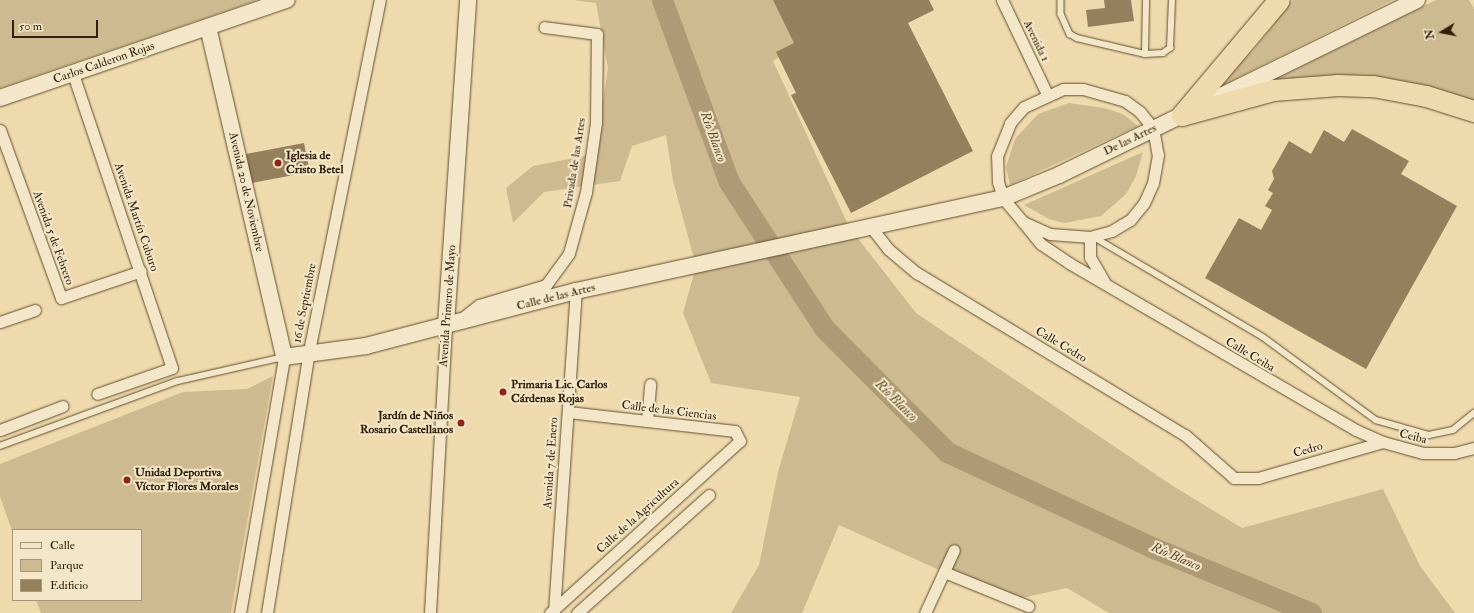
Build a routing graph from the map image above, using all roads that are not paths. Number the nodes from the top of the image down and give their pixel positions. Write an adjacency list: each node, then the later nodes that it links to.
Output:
1 (287, 0): 10 (street, Carlos Calderon Rojas)
2 (380, 0): 31 (street, 16 de Septiembre)
3 (468, 0): 30 (street, Avenida Primero de Mayo)
4 (1002, 0): 14 (street, Avenida 1)
5 (1061, 0): 12 (lane)
6 (1146, 0): 12 (lane)
7 (1172, 0): 12 (lane)
8 (1279, 0): 17 (highway)
9 (1417, 0): 17 (street, De las Artes)
10 (208, 27): 13 (street, Carlos Calderon Rojas); 32 (street, Avenida 20 de Noviembre)
11 (544, 27): 30 (street, Privada de las Artes)
12 (1146, 54)
13 (73, 74): 15 (street, Carlos Calderon Rojas); 25 (street, Avenida Martín Cuburo)
14 (1047, 94): 18 (street); 20 (street)
15 (0, 98)
16 (1474, 111): 17 (highway)
17 (1182, 115): 18 (street, De las Artes)
18 (1153, 128): 20 (street, De las Artes); 24 (street)
19 (0, 130): 25 (street, Avenida 5 de Febrero)
20 (1003, 198): 21 (street, Calle Ceiba); 22 (street, De las Artes)
21 (1023, 222): 24 (street); 26 (street, Calle Ceiba)
22 (871, 227): 23 (street, De las Artes); 44 (street, Calle Cedro)
23 (828, 236): 27 (street, Calle de las Artes)
24 (1092, 237): 26 (street, Calle Ceiba); 37 (lane)
25 (141, 271): 34 (street, Avenida Martín Cuburo)
26 (1106, 285): 41 (street, Calle Ceiba)
27 (576, 291): 30 (street, Calle de las Artes); 36 (street, Avenida 7 de Enero)
28 (35, 310): 29 (street)
29 (0, 322)
30 (451, 324): 31 (street, Calle de las Artes); 52 (street, Avenida Primero de Mayo)
31 (308, 356): 32 (street, Calle de las Artes); 51 (street, 16 de Septiembre)
32 (284, 357): 42 (lane); 50 (street)
33 (650, 384): 38 (street)
34 (97, 394)
35 (63, 406): 39 (street)
36 (568, 412): 38 (street, Calle de las Ciencias); 49 (street, Avenida 7 de Enero)
37 (1474, 413)
38 (647, 421): 40 (street, Calle de las Ciencias)
39 (0, 430)
40 (740, 437): 49 (street, Calle de la Agricultura)
41 (1382, 442): 43 (street, Ceiba); 44 (street, Cedro)
42 (0, 446)
43 (1474, 448)
44 (1241, 480)
45 (709, 495): 53 (street)
46 (954, 550): 47 (street)
47 (944, 572): 48 (street); 54 (street)
48 (1028, 606)
49 (553, 612)
50 (240, 613)
51 (268, 613)
52 (430, 613)
53 (577, 613)
54 (925, 613)

